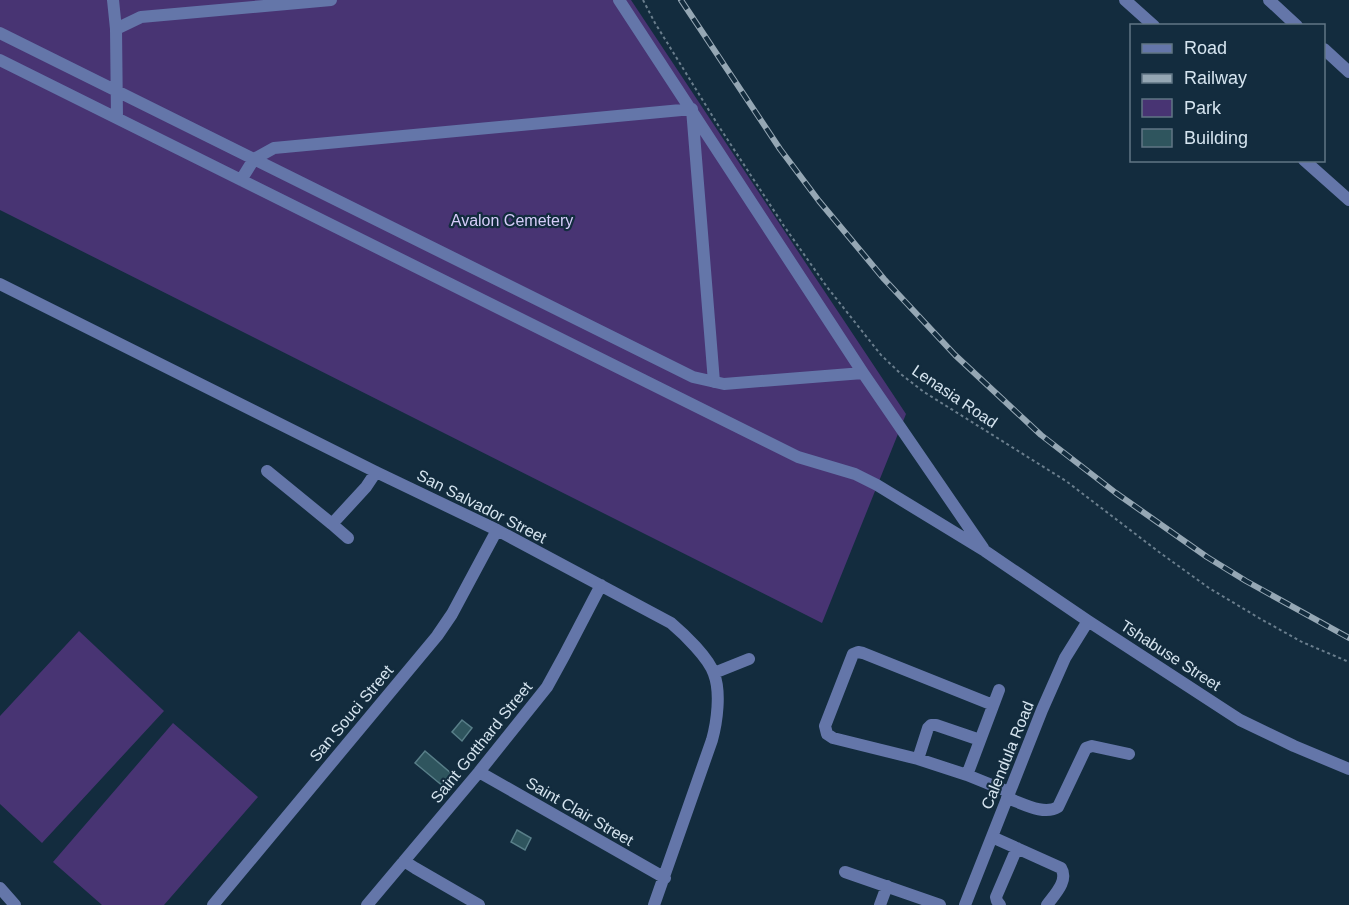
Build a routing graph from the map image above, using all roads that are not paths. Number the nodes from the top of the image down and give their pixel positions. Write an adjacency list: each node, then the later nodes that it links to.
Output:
1 (113, 0): 8 (street)
2 (331, 0): 8 (street)
3 (619, 0): 14 (street)
4 (1125, 0): 6 (street)
5 (1269, 0): 7 (street)
6 (1152, 24)
7 (1295, 24)
8 (116, 29): 13 (street)
9 (0, 33): 13 (street)
10 (1325, 51): 12 (street)
11 (0, 60): 15 (street, Tshabuse Street)
12 (1349, 72)
13 (116, 91): 15 (street); 16 (street)
14 (692, 109): 16 (street); 21 (street); 22 (street)
15 (117, 118): 18 (street, Tshabuse Street)
16 (254, 159): 18 (street); 22 (street)
17 (1306, 162): 19 (street)
18 (241, 180): 28 (street, Tshabuse Street)
19 (1349, 200)
20 (0, 284): 24 (street, San Salvador Street)
21 (863, 372): 22 (street); 28 (street)
22 (714, 382)
23 (267, 471): 25 (street)
24 (376, 472): 25 (street); 26 (street, San Salvador Street)
25 (332, 524): 27 (street)
26 (497, 530): 29 (street, San Salvador Street); 50 (street, San Souci Street)
27 (348, 538)
28 (985, 551): 30 (street, Tshabuse Street)
29 (601, 585): 32 (street, San Salvador Street); 39 (street, Saint Gotthard Street)
30 (1088, 621): 38 (street, Tshabuse Street); 41 (street, Calendula Road)
31 (749, 659): 32 (street)
32 (714, 674): 46 (street, San Salvador Street)
33 (999, 690): 34 (street)
34 (993, 705): 35 (street); 37 (street)
35 (980, 740): 37 (street); 40 (street)
36 (1129, 754): 41 (street)
37 (918, 759): 40 (street)
38 (1349, 769)
39 (479, 772): 44 (street, Saint Gotthard Street); 46 (street, Saint Clair Street)
40 (967, 775): 41 (street)
41 (1008, 795): 42 (street, Calendula Road)
42 (992, 837): 43 (street); 56 (street, Calendula Road)
43 (1017, 848): 57 (street); 58 (street)
44 (404, 861): 51 (street, Saint Gotthard Street); 52 (street)
45 (845, 872): 47 (street)
46 (665, 878): 53 (street, San Salvador Street)
47 (887, 886): 54 (street); 55 (street)
48 (0, 888): 49 (street)
49 (15, 905)
50 (213, 905)
51 (367, 905)
52 (479, 905)
53 (654, 905)
54 (880, 905)
55 (940, 905)
56 (965, 905)
57 (1000, 905)
58 (1047, 905)

